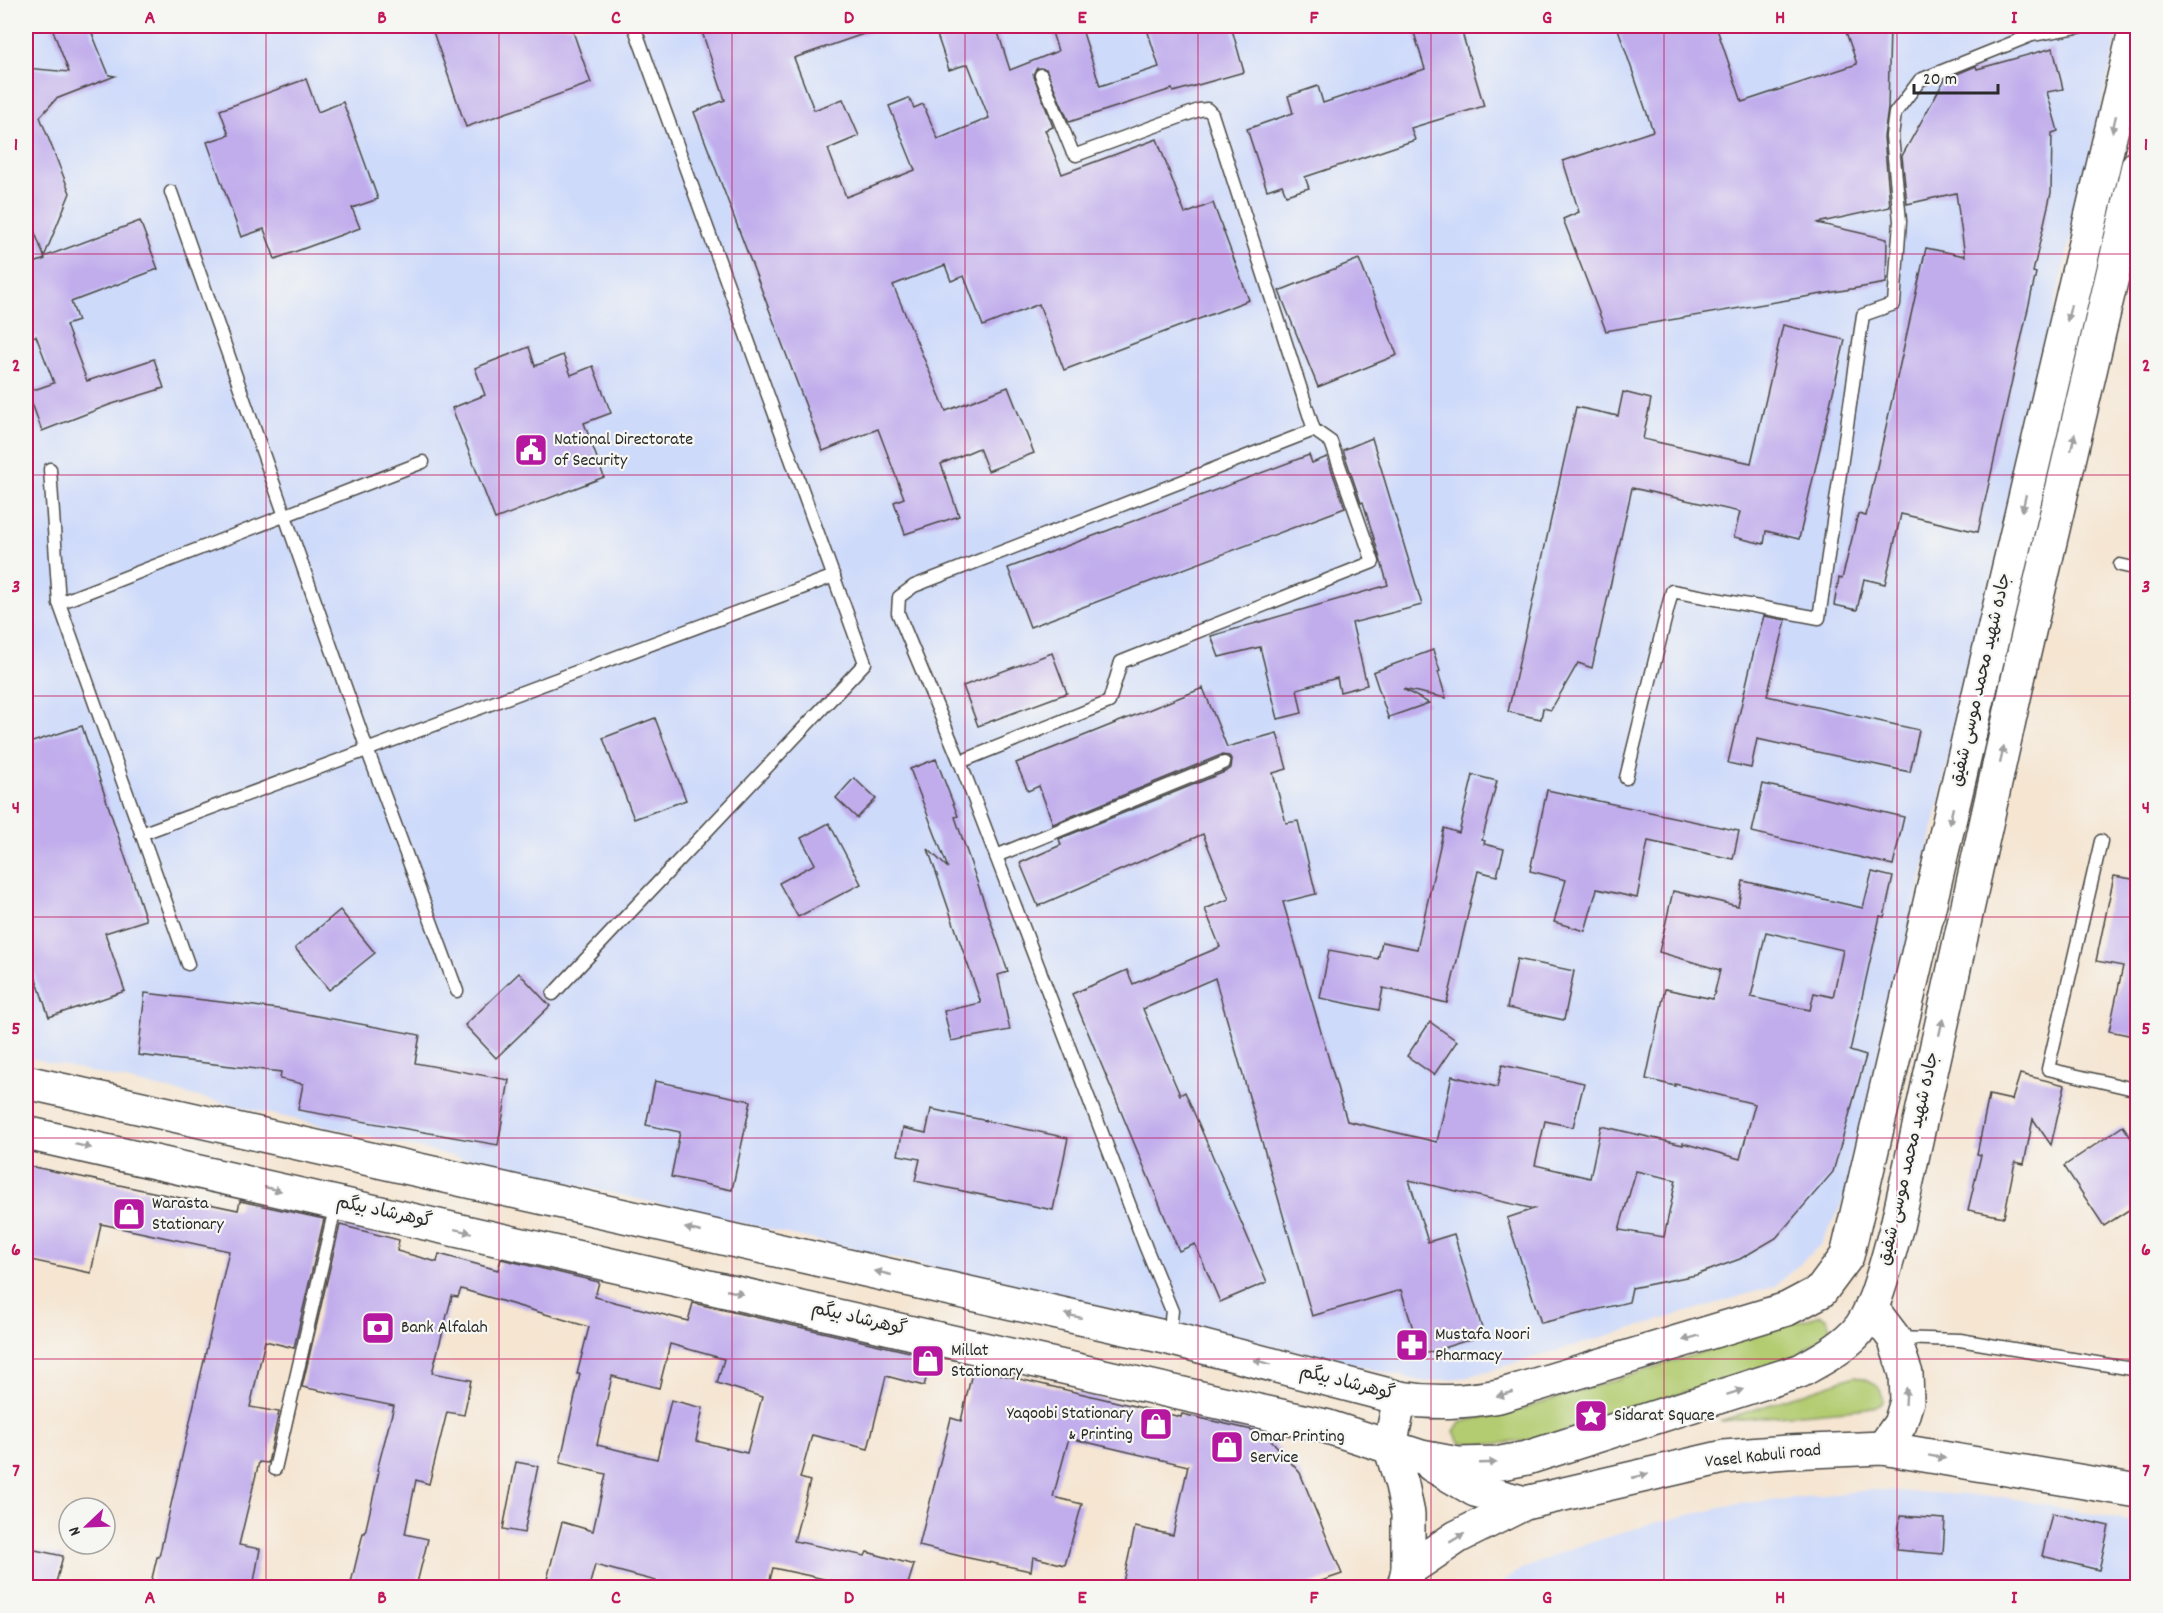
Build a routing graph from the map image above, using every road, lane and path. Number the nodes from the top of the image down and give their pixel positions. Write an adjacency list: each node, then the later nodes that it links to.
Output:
1 (634, 26): 13 (lane)
2 (2083, 26): 18 (lane)
3 (2136, 26): 29 (main road, جاده شهید محمد موسی شفیق, one-way to 29)
4 (1041, 75): 7 (lane)
5 (2135, 185): 30 (main road, جاده شهید محمد موسی شفیق, one-way to 5)
6 (171, 192): 10 (lane)
7 (1314, 430): 16 (lane); 16 (lane)
8 (423, 462): 10 (lane)
9 (50, 469): 14 (lane)
10 (285, 516): 14 (lane); 15 (lane)
11 (2120, 565): 12 (lane)
12 (2138, 569)
13 (834, 576): 15 (lane); 24 (lane)
14 (59, 603): 19 (lane)
15 (367, 749): 19 (lane); 23 (lane)
16 (960, 762): 21 (lane)
17 (1224, 763): 21 (lane)
18 (1626, 778)
19 (141, 834): 22 (lane)
20 (2100, 841): 26 (lane)
21 (996, 856): 31 (lane)
22 (188, 964)
23 (457, 991)
24 (553, 994)
25 (26, 1082): 31 (main road, گوهرشاد بیگم, one-way to 25)
26 (2138, 1090)
27 (26, 1133): 28 (main road, گوهرشاد بیگم, one-way to 28)
28 (336, 1203): 36 (main road, گوهرشاد بیگم, one-way to 36); 37 (lane)
29 (1787, 1309): 34 (main road, گوهرشاد بیگم, one-way to 34)
30 (1872, 1309): 32 (main road); 36 (main road, گوهرشاد بیگم, one-way to 30)
31 (1169, 1338): 34 (main road, گوهرشاد بیگم, one-way to 31)
32 (1894, 1338): 33 (lane); 35 (main road, one-way to 32)
33 (2138, 1370)
34 (1400, 1398): 36 (main road)
35 (1883, 1448): 38 (main road, Vasel Kabuli road, one-way to 38); 39 (main road, Vasel Kabuli road, one-way to 35)
36 (1402, 1451): 39 (main road); 40 (main road)
37 (275, 1469)
38 (2138, 1491)
39 (1525, 1503): 40 (main road, Vasel Kabuli road, one-way to 39)
40 (1406, 1579)

